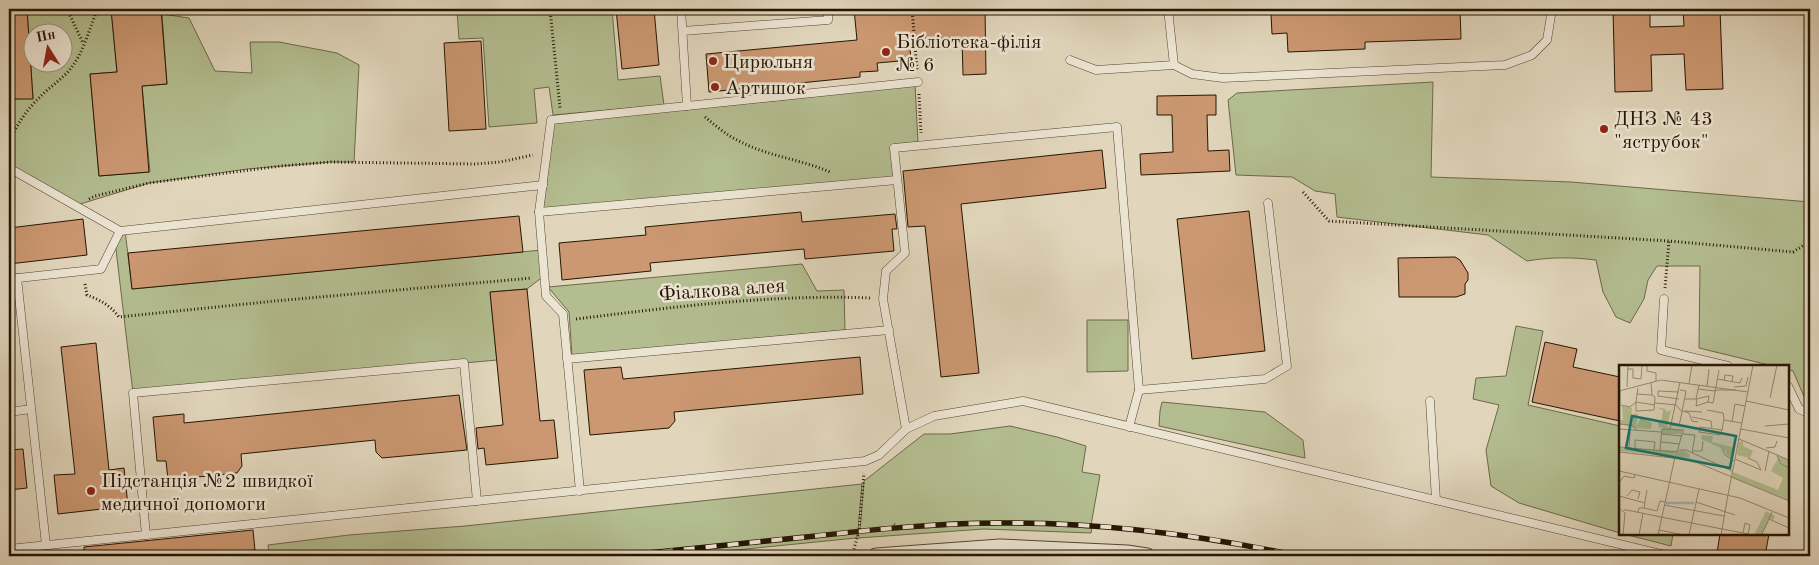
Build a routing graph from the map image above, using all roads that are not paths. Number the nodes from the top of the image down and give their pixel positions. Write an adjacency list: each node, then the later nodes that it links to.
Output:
1 (681, 9): 5 (lane)
2 (828, 9): 5 (lane)
3 (1168, 9): 7 (lane)
4 (1552, 9): 7 (lane)
5 (682, 31): 9 (lane)
6 (1070, 60): 7 (lane)
7 (1174, 65)
8 (918, 82): 9 (lane)
9 (687, 106): 12 (lane)
10 (9, 168): 15 (lane)
11 (897, 180): 14 (lane); 18 (lane); 22 (lane)
12 (543, 185): 14 (lane); 15 (lane)
13 (1268, 203): 22 (lane)
14 (540, 212): 19 (lane)
15 (120, 230): 16 (lane)
16 (13, 279): 24 (lane)
17 (1664, 299): 20 (lane)
18 (889, 330): 19 (lane); 28 (lane)
19 (567, 359): 29 (lane)
20 (1724, 365)
21 (1789, 388): 26 (lane)
22 (1139, 390): 27 (lane)
23 (1430, 401): 30 (lane)
24 (31, 409): 25 (lane); 33 (lane)
25 (9, 412)
26 (1810, 414)
27 (1129, 427): 28 (lane); 30 (lane)
28 (906, 429): 29 (lane)
29 (580, 491): 31 (lane)
30 (1436, 500): 37 (lane)
31 (478, 501): 32 (lane); 32 (lane)
32 (146, 535): 33 (lane)
33 (46, 545): 34 (lane)
34 (9, 549)
35 (876, 556): 36 (street)
36 (1147, 556)
37 (1669, 556)

